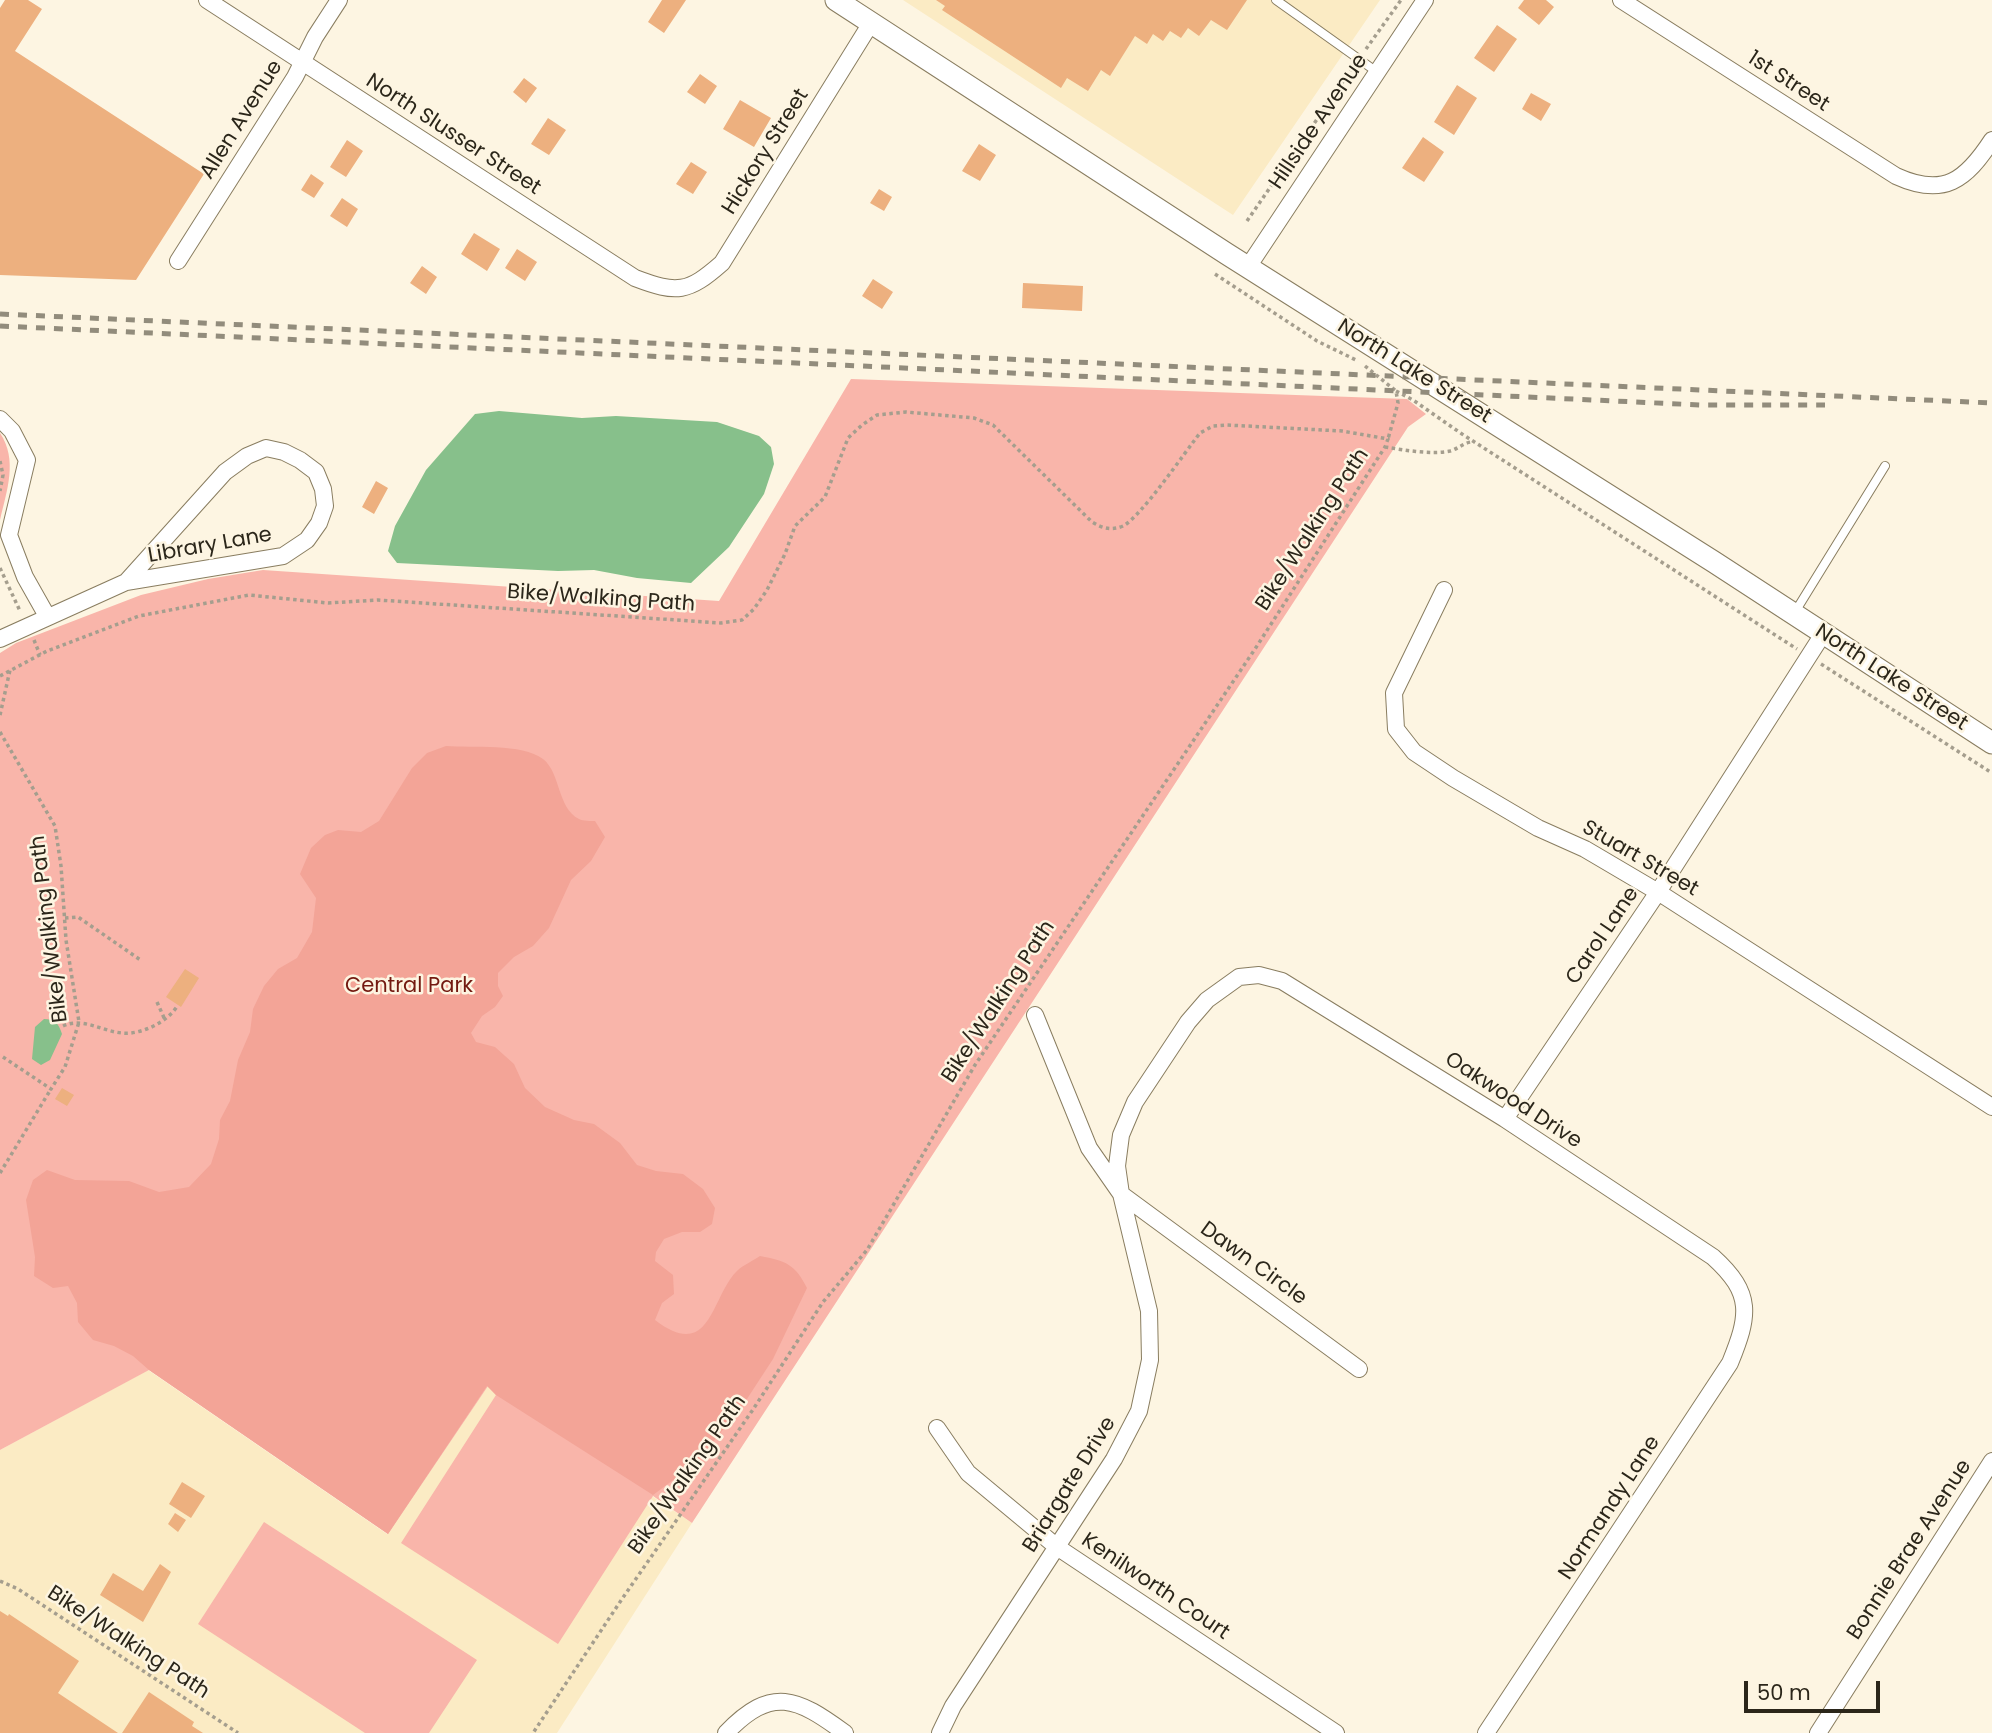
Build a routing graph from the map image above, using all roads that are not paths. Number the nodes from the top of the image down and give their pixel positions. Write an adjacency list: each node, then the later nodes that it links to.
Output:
1 (207, 0): 8 (street, North Slusser Street)
2 (339, 0): 8 (street, Allen Avenue)
3 (836, 0): 7 (street, North Lake Street)
4 (1276, 0): 9 (lane)
5 (1425, 0): 9 (street, Hillside Avenue)
6 (1621, 0): 10 (street, 1st Street)
7 (871, 23): 12 (street, North Lake Street); 13 (street, Hickory Street)
8 (302, 62): 11 (street, Allen Avenue); 13 (street, North Slusser Street)
9 (1377, 72): 12 (street, Hillside Avenue)
10 (1992, 140)
11 (178, 261)
12 (1248, 267): 18 (street, North Lake Street)
13 (683, 289)
14 (0, 419): 19 (street)
15 (1885, 466): 18 (lane)
16 (126, 582): 16 (street, Library Lane); 19 (street, Library Lane)
17 (1444, 590): 23 (street, Stuart Street)
18 (1793, 614): 20 (street, North Lake Street)
19 (47, 616): 21 (street, Library Lane)
20 (1823, 634): 22 (street, North Lake Street); 23 (street, Carol Lane)
21 (0, 639)
22 (1992, 743)
23 (1658, 892): 26 (street, Stuart Street); 27 (street, Carol Lane)
24 (1239, 977): 27 (street, Oakwood Drive); 28 (street, Briargate Drive)
25 (1035, 1015): 28 (street, Briargate Drive)
26 (1992, 1107)
27 (1505, 1119): 29 (street, Oakwood Drive)
28 (1121, 1194): 30 (street, Dawn Circle); 33 (street, Briargate Drive)
29 (1742, 1298): 38 (street, Normandy Lane)
30 (1359, 1369)
31 (937, 1428): 33 (street, Kenilworth Court)
32 (1992, 1461): 39 (street, Bonnie Brae Avenue)
33 (1057, 1547): 36 (street, Briargate Drive); 37 (street, Kenilworth Court)
34 (726, 1733): 35 (street)
35 (845, 1733)
36 (940, 1733)
37 (1336, 1733)
38 (1486, 1733)
39 (1818, 1733)

